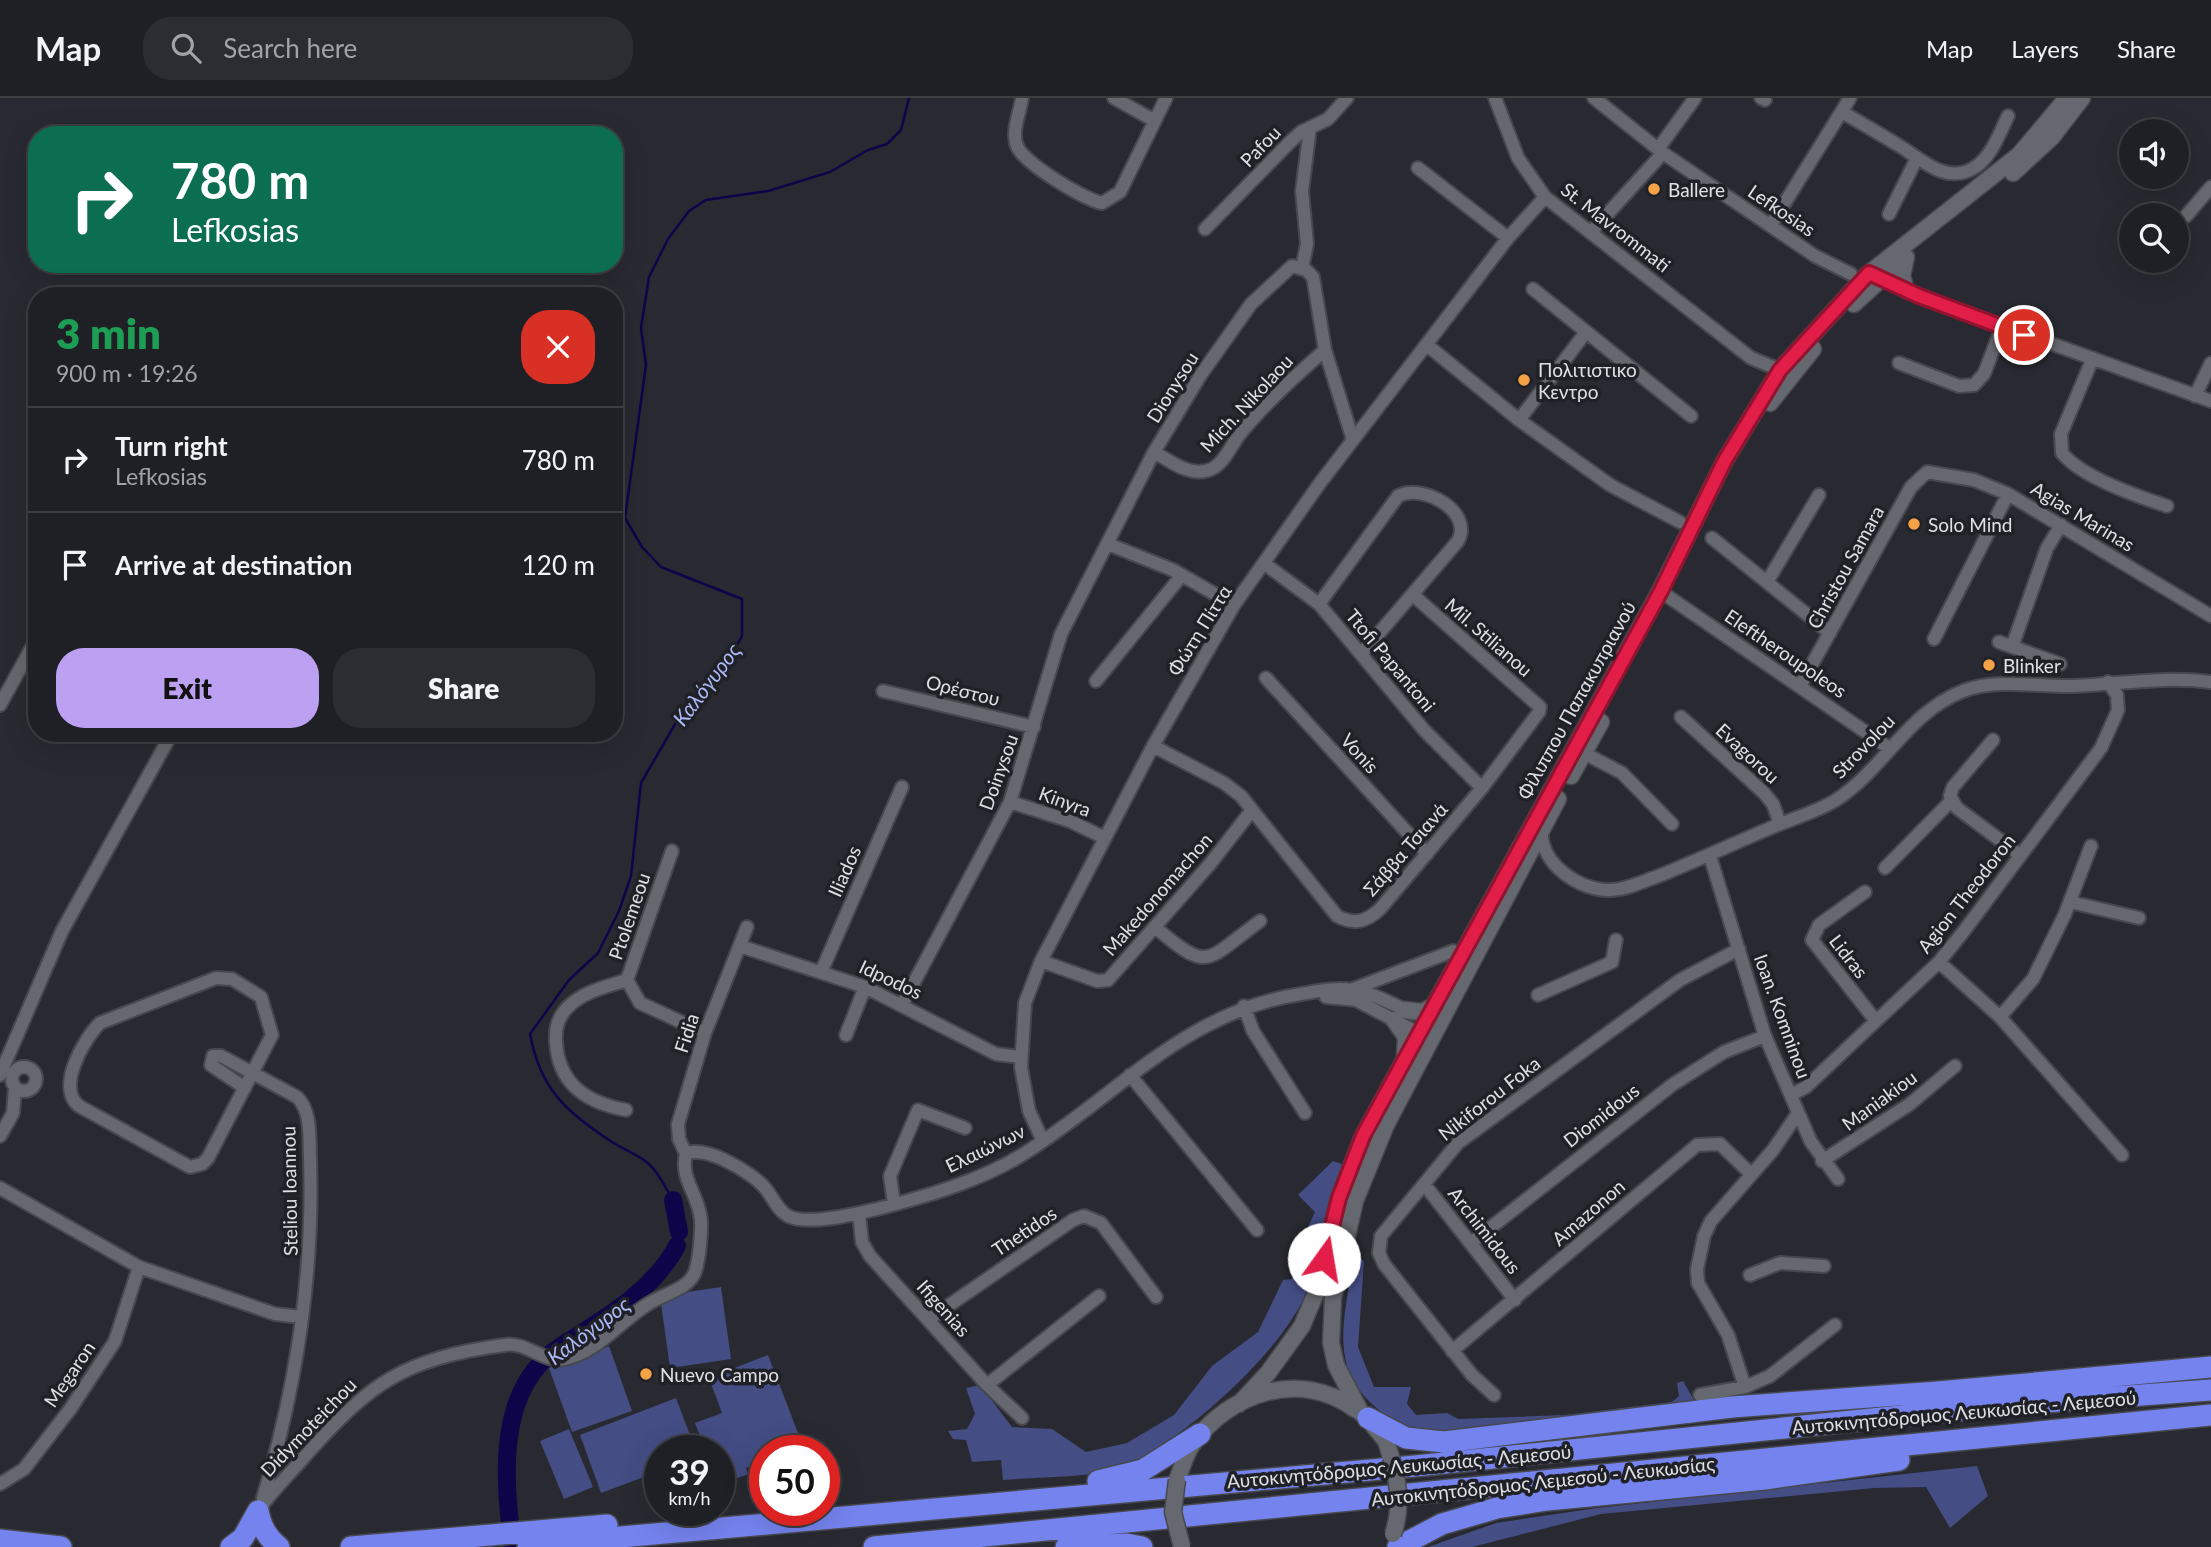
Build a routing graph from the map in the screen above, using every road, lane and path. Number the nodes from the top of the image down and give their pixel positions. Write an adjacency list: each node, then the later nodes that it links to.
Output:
1 (1022, 98): 13 (street)
2 (1114, 98): 13 (street)
3 (1166, 98): 13 (street)
4 (1347, 98): 14 (street, Pafou)
5 (1495, 98): 19 (street, St. Mavrommati)
6 (1594, 98): 15 (street, Lefkosias)
7 (1695, 98): 15 (street)
8 (1850, 98): 11 (street)
9 (2067, 98): 28 (main road, Φίλιππου Παπακυπριανού)
10 (2082, 98): 26 (main road, Φίλιππου Παπακυπριανού)
11 (1842, 112): 16 (street); 22 (street)
12 (2008, 116): 16 (street)
13 (1155, 121)
14 (1310, 128): 23 (street, Pafou); 27 (street)
15 (1661, 151): 22 (street, Lefkosias); 24 (street)
16 (1916, 160): 21 (street)
17 (1418, 168): 25 (street)
18 (2211, 187): 20 (street)
19 (1545, 197): 24 (street, St. Mavrommati); 25 (street, Φώτη Πίττα)
20 (2189, 213)
21 (1889, 214)
22 (1771, 225): 28 (street, Lefkosias)
23 (1205, 229)
24 (1591, 232): 35 (street, St. Mavrommati)
25 (1507, 238): 33 (street, Φώτη Πίττα)
26 (1906, 257): 28 (main road, Φίλιππου Παπακυπριανού); 30 (main road)
27 (1297, 267): 34 (street); 46 (street, Dionysou)
28 (1867, 278): 30 (street, Lefkosias); 39 (main road, Φίλιππου Παπακυπριανού); 58 (main road, Φίλιππου Παπακυπριανού)
29 (1533, 289): 32 (street)
30 (1912, 293): 31 (street, Lefkosias)
31 (2002, 327): 36 (street, Lefkosias); 37 (street)
32 (1586, 332): 43 (street); 44 (street)
33 (1427, 345): 44 (street); 45 (street, Φώτη Πίττα)
34 (1325, 350): 45 (street); 46 (street, Mich. Nikolaou)
35 (1751, 358): 39 (street, St. Mavrommati); 40 (street, St. Mavrommati)
36 (2092, 360): 41 (street, Lefkosias); 50 (street)
37 (1899, 363)
38 (2211, 363): 41 (street)
39 (1780, 370): 40 (main road, Φίλιππου Παπακυπριανού)
40 (1769, 387): 58 (main road, Φίλιππου Παπακυπριανού)
41 (2195, 396): 42 (street, Lefkosias)
42 (2211, 401)
43 (1691, 416)
44 (1519, 420): 51 (street)
45 (1353, 440): 55 (street, Φώτη Πίττα)
46 (1154, 452): 54 (street, Dionysou)
47 (1927, 472): 48 (street, Agias Marinas); 63 (street, Christou Samara)
48 (2008, 494): 52 (street, Agias Marinas); 64 (street)
49 (1819, 495): 57 (street)
50 (2167, 506)
51 (1681, 522)
52 (2061, 525): 62 (street, Agias Marinas); 66 (street)
53 (1712, 538): 57 (street)
54 (1108, 544): 56 (street); 79 (street, Doinysou)
55 (1265, 564): 60 (street, Ttofi Papantoni); 61 (street, Φώτη Πίττα)
56 (1182, 575): 61 (street); 71 (street)
57 (1767, 582): 63 (street)
58 (1665, 594): 74 (street, Eleftheroupoleos); 84 (main road, Φίλιππου Παπακυπριανού); 120 (main road, Φίλιππου Παπακυπριανού)
59 (1413, 595): 60 (street); 67 (street); 77 (street, Mil. Stilianou)
60 (1319, 604): 67 (street, Ttofi Papantoni)
61 (1234, 605): 82 (street, Φώτη Πίττα)
62 (2211, 616)
63 (1830, 633): 74 (street, Christou Samara)
64 (1934, 639)
65 (1999, 642): 66 (street)
66 (2012, 646): 69 (street)
67 (1362, 653): 86 (street, Ttofi Papantoni)
68 (28, 654): 76 (street)
69 (2060, 664)
70 (1266, 678): 96 (street, Vonis)
71 (1096, 681)
72 (2108, 682): 73 (street, Strovolou); 83 (street, Strovolou); 97 (street, Agion Theodoron)
73 (2211, 682)
74 (1801, 684): 83 (street, Eleftheroupoleos)
75 (883, 691): 79 (street, Ορέστου)
76 (0, 705)
77 (1540, 707): 86 (street, Σάββα Τσιανά)
78 (1681, 717): 91 (street, Evagorou)
79 (1034, 727): 88 (street, Doinysou)
80 (1993, 740): 87 (street)
81 (167, 742): 133 (street)
82 (1153, 746): 89 (street, Σάββα Τσιανά); 93 (street, Φώτη Πίττα)
83 (1889, 748): 91 (street, Strovolou)
84 (1584, 753): 90 (street); 92 (main road, Φίλιππου Παπακυπριανού)
85 (902, 787): 114 (street, Iliados)
86 (1482, 788): 96 (street, Σάββα Τσιανά)
87 (1951, 801): 97 (street); 101 (street)
88 (1010, 802): 93 (street, Kinyra); 121 (street, Doinysou)
89 (1252, 810): 96 (street, Σάββα Τσιανά); 107 (street, Makedonomachon)
90 (1672, 824)
91 (1780, 824): 98 (street, Strovolou)
92 (1542, 830): 99 (main road, Φίλιππου Παπακυπριανού); 100 (street)
93 (1105, 838): 112 (street, Φώτη Πίττα)
94 (2091, 846): 103 (street)
95 (672, 851): 115 (street, Ptolemeou)
96 (1427, 854)
97 (2020, 855): 113 (street, Agion Theodoron)
98 (1710, 856): 100 (street, Strovolou); 110 (street, Ioan. Komninou)
99 (1522, 866): 100 (street, Strovolou); 126 (main road, Φίλιππου Παπακυπριανού)
100 (1557, 867)
101 (1885, 867)
102 (1866, 892): 125 (street, Lidras)
103 (2070, 902): 104 (street); 124 (street)
104 (2139, 918)
105 (1259, 921): 107 (street)
106 (747, 927): 109 (street, Fidia)
107 (1155, 927): 112 (street, Makedonomachon)
108 (1616, 940): 118 (street)
109 (740, 946): 114 (street, Idpodos); 127 (street, Fidia)
110 (1739, 949): 129 (street, Ioan. Komninou); 152 (street, Nikiforou Foka)
111 (1453, 951): 117 (street)
112 (1041, 961): 130 (street, Φώτη Πίττα)
113 (1938, 962): 124 (street); 125 (street, Agion Theodoron)
114 (822, 970): 116 (street, Idpodos)
115 (627, 980): 127 (street, Ptolemeou); 140 (street)
116 (865, 987): 121 (street, Idpodos); 128 (street)
117 (1353, 989): 119 (street, Ελαιώνων); 123 (street, Ελαιώνων)
118 (1538, 995)
119 (1287, 996): 122 (street, Ελαιώνων); 123 (street, Ελαιώνων)
120 (1436, 1004): 123 (main road); 126 (main road, Φίλιππου Παπακυπριανού)
121 (902, 1005): 130 (street, Idpodos)
122 (1244, 1006): 135 (street, Ελαιώνων); 142 (street)
123 (1400, 1015): 126 (street, Ελαιώνων); 131 (main road)
124 (2000, 1017): 148 (street)
125 (1876, 1021): 139 (street, Agion Theodoron)
126 (1429, 1029): 131 (main road, Φίλιππου Παπακυπριανού); 179 (main road, Φίλιππου Παπακυπριανού)
127 (705, 1033): 147 (street, Fidia)
128 (846, 1035)
129 (1765, 1036): 139 (street, Ioan. Komninou); 157 (street, Diomidous)
130 (1020, 1057): 146 (street, Φώτη Πίττα)
131 (1404, 1060): 175 (main road, Φίλιππου Παπακυπριανού)
132 (1955, 1066): 149 (street, Maniakiou)
133 (6, 1071): 136 (street); 137 (street)
134 (253, 1072): 138 (street); 138 (street, Steliou Ioannou); 138 (street); 164 (street, Steliou Ioannou)
135 (1130, 1075): 146 (street, Ελαιώνων); 156 (street)
136 (15, 1088): 137 (street); 141 (street)
137 (32, 1088): 141 (street)
138 (244, 1088)
139 (1791, 1095): 143 (street, Ioan. Komninou)
140 (626, 1110)
141 (13, 1113): 145 (street)
142 (1305, 1113)
143 (1798, 1113): 149 (street, Ioan. Komninou); 150 (street)
144 (965, 1128): 154 (street)
145 (0, 1136)
146 (1043, 1141): 154 (street, Ελαιώνων)
147 (686, 1154): 155 (street, Ελαιώνων); 185 (street, Didymoteichou)
148 (2122, 1155)
149 (1822, 1161): 151 (street, Ioan. Komninou)
150 (1751, 1174): 163 (street, Amazonon); 171 (street)
151 (1838, 1180)
152 (1424, 1184): 157 (street, Archimidous); 167 (street, Nikiforou Foka)
153 (0, 1188): 158 (street)
154 (894, 1204): 155 (street, Ελαιώνων)
155 (859, 1214): 165 (street, Ifigenias)
156 (1257, 1230)
157 (1471, 1243): 163 (street, Archimidous)
158 (139, 1266): 164 (street); 183 (street, Megaron)
159 (1824, 1266): 160 (street)
160 (1750, 1275)
161 (1098, 1296): 170 (street)
162 (1156, 1297): 165 (street, Thetidos)
163 (1515, 1300): 167 (street, Amazonon)
164 (301, 1317): 185 (street, Steliou Ioannou)
165 (929, 1319): 170 (street, Ifigenias)
166 (1835, 1325): 171 (street)
167 (1452, 1351): 173 (street, Nikiforou Foka)
168 (2211, 1367): 176 (highway)
169 (2211, 1373): 174 (highway)
170 (987, 1385): 180 (street, Ifigenias)
171 (1745, 1387): 176 (street)
172 (2211, 1390): 177 (highway, Αυτοκινητόδρομος Λευκωσίας - Λεμεσού)
173 (1494, 1395)
174 (1953, 1401): 176 (highway); 177 (highway)
175 (1239, 1404): 179 (main road); 182 (main road)
176 (1698, 1404): 179 (highway)
177 (2018, 1404): 189 (highway, Αυτοκινητόδρομος Λευκωσίας - Λεμεσού)
178 (2211, 1415): 196 (highway, Αυτοκινητόδρομος Λεμεσού - Λευκωσίας)
179 (1364, 1416): 190 (main road, Φίλιππου Παπακυπριανού, bridge)
180 (1023, 1418)
181 (2211, 1426): 190 (highway)
182 (1200, 1434): 184 (highway); 199 (main road, bridge)
183 (0, 1484)
184 (840, 1506)
185 (258, 1511): 192 (highway); 193 (highway)
186 (644, 1523): 194 (highway)
187 (676, 1526): 189 (highway)
188 (0, 1540): 191 (highway)
189 (586, 1541): 195 (highway, Αυτοκινητόδρομος Λευκωσίας - Λεμεσού)
190 (1393, 1543)
191 (61, 1547)
192 (231, 1547)
193 (279, 1547)
194 (351, 1547)
195 (528, 1547)
196 (874, 1547)
197 (1066, 1547): 198 (highway)
198 (1142, 1547)
199 (1182, 1547)

